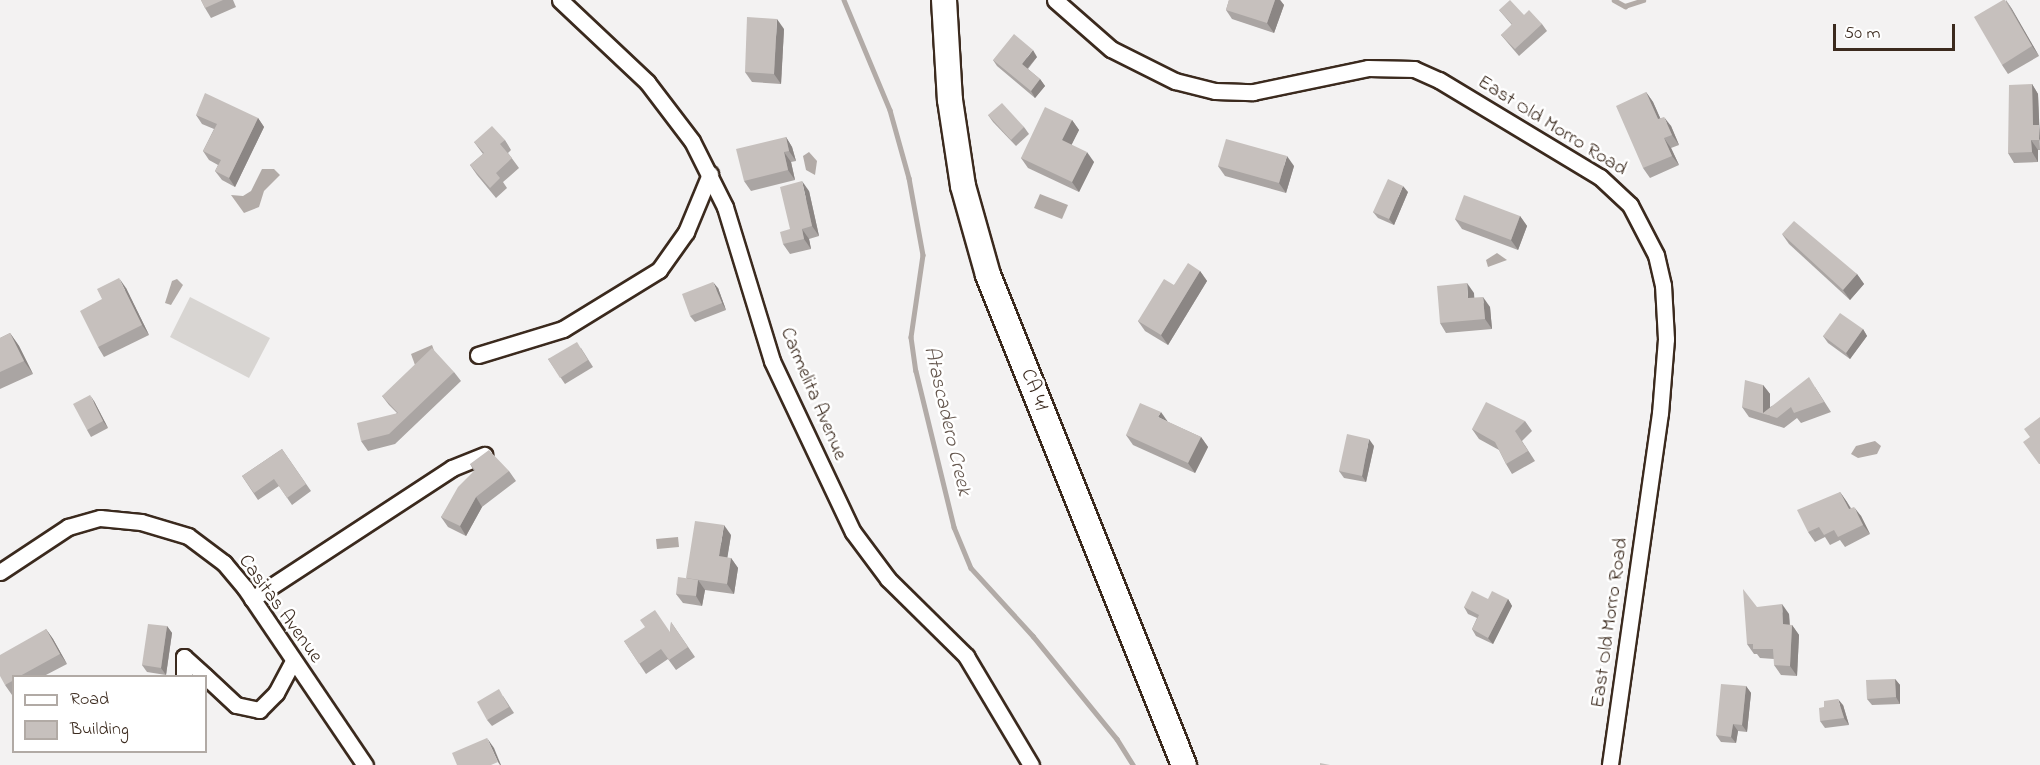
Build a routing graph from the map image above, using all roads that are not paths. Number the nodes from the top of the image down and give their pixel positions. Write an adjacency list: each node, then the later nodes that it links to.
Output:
1 (560, 0): 4 (street, Carmelita Avenue)
2 (944, 0): 15 (main road, CA 41 / CA 41)
3 (1055, 0): 16 (street, East Old Morro Road)
4 (710, 174): 5 (street); 14 (street, Carmelita Avenue)
5 (478, 356)
6 (485, 454): 8 (street)
7 (0, 572): 8 (street, Casitas Avenue)
8 (252, 599): 9 (street, Casitas Avenue)
9 (293, 661): 12 (street); 13 (street, Casitas Avenue)
10 (184, 675): 11 (street)
11 (203, 675)
12 (207, 679)
13 (365, 765)
14 (1031, 765)
15 (1184, 765)
16 (1610, 765)

